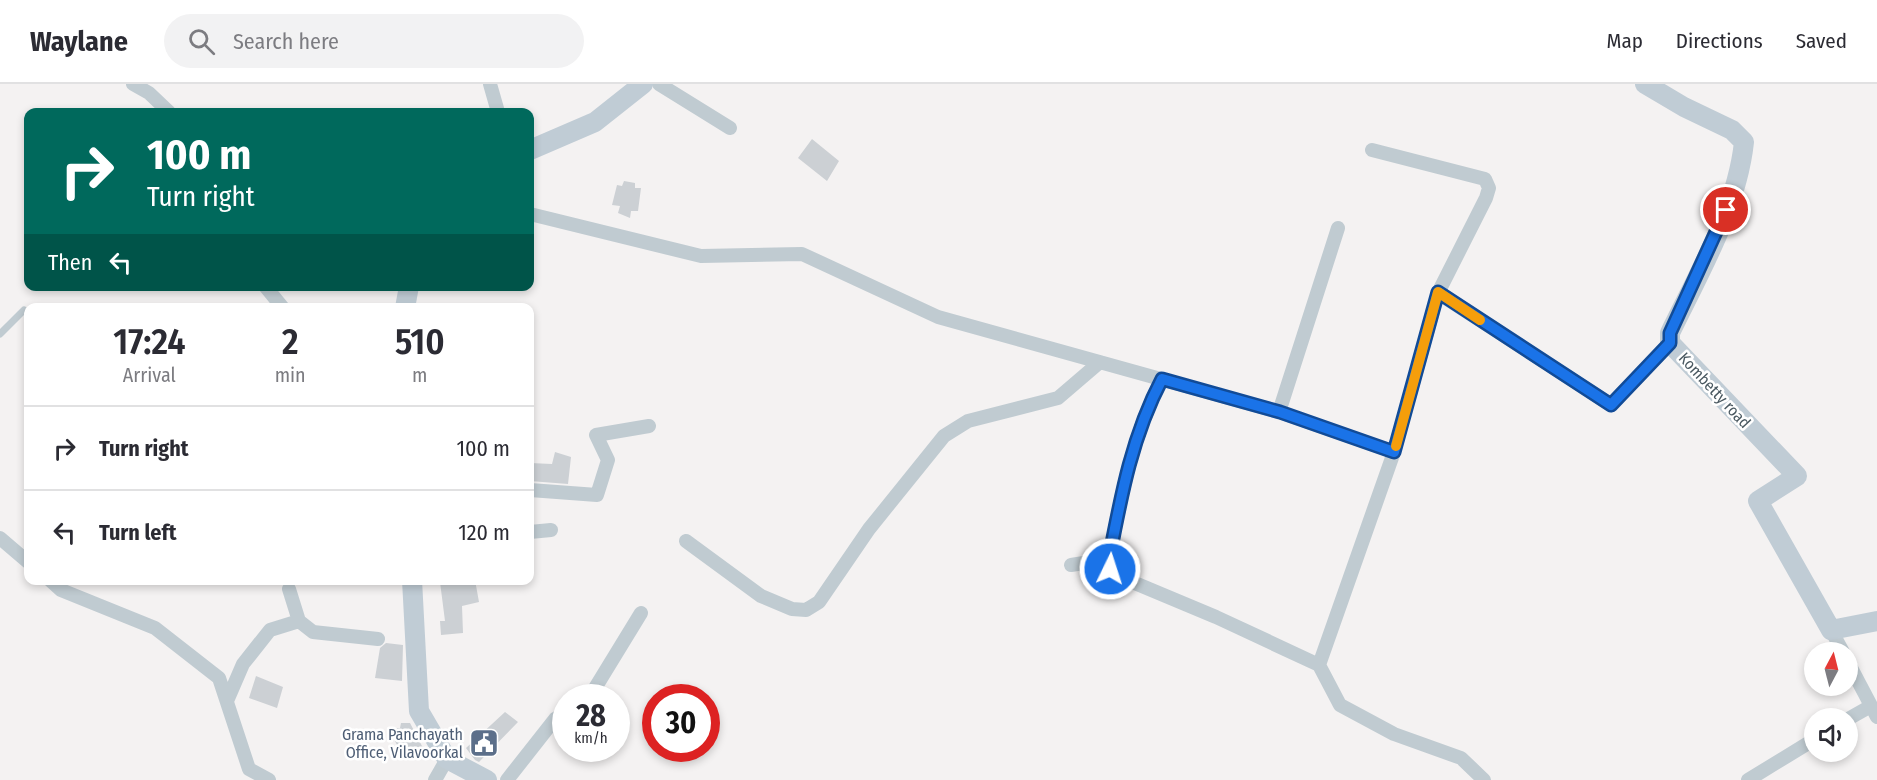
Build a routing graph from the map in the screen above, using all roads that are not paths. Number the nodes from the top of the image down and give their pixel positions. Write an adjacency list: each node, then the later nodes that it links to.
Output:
1 (133, 84): 6 (street)
2 (490, 84): 7 (street)
3 (643, 84): 9 (street)
4 (659, 84): 8 (street)
5 (1646, 84): 18 (street, Kombetty road)
6 (158, 108)
7 (497, 108)
8 (730, 128)
9 (534, 148)
10 (1372, 150): 14 (street)
11 (534, 215): 19 (street)
12 (1338, 228): 21 (street)
13 (269, 291): 15 (street)
14 (1438, 292): 18 (street); 23 (street)
15 (279, 303)
16 (24, 310): 17 (lane)
17 (0, 334)
18 (1670, 343): 38 (street, Kombetty road)
19 (1100, 362): 20 (street); 28 (street)
20 (1162, 379): 21 (street); 30 (street)
21 (1280, 412): 23 (street)
22 (649, 426): 24 (street)
23 (1394, 452): 41 (street)
24 (534, 490)
25 (551, 530): 26 (street)
26 (534, 532)
27 (0, 538): 29 (street)
28 (686, 541)
29 (24, 559)
30 (1109, 559): 31 (street); 41 (street)
31 (1071, 565)
32 (56, 585): 44 (street)
33 (412, 585): 49 (street)
34 (288, 590): 36 (street)
35 (641, 613): 43 (street)
36 (299, 621): 39 (street); 44 (street)
37 (1877, 621): 38 (street)
38 (1831, 630): 40 (street)
39 (378, 639)
40 (1838, 642)
41 (1319, 665): 54 (street)
42 (1858, 681): 45 (street)
43 (598, 684)
44 (227, 701): 50 (street)
45 (1874, 712): 46 (street)
46 (1858, 717)
47 (552, 724): 53 (street)
48 (1804, 746): 55 (street)
49 (447, 759): 51 (street); 52 (street)
50 (268, 780)
51 (435, 780)
52 (487, 780)
53 (507, 780)
54 (1484, 780)
55 (1748, 780)

